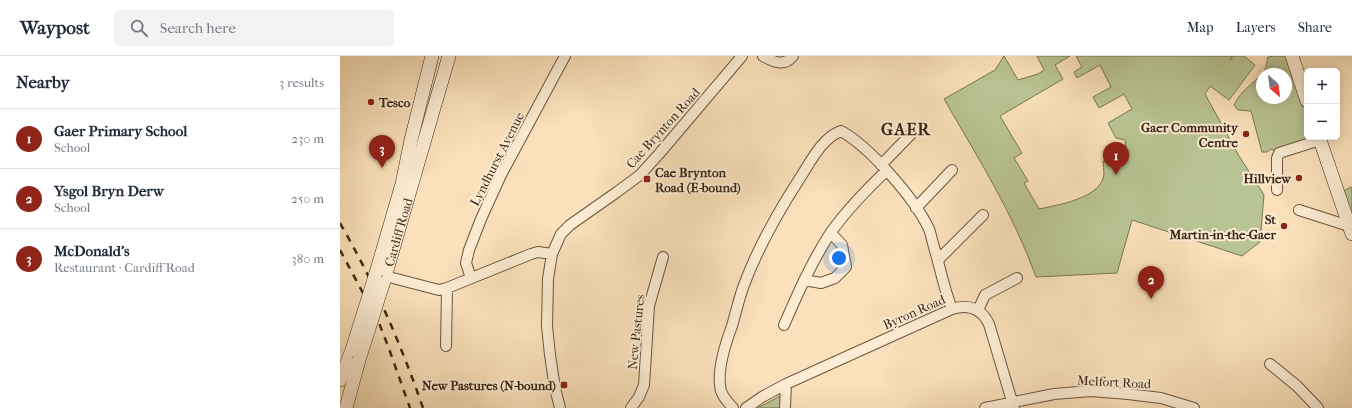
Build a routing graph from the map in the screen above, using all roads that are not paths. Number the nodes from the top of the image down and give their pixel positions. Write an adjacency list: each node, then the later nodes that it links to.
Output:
1 (432, 56): 23 (main road, Cardiff Road)
2 (449, 56): 23 (main road, Cardiff Road)
3 (565, 56): 24 (street, Lyndhurst Avenue)
4 (742, 56): 20 (street, Cae Brynton Road)
5 (763, 56): 7 (street)
6 (1292, 56): 8 (main road)
7 (789, 59)
8 (1304, 92)
9 (914, 131): 12 (street)
10 (1314, 140): 14 (street)
11 (1320, 140): 18 (main road)
12 (884, 168): 15 (street); 19 (street); 40 (street)
13 (952, 170): 15 (street)
14 (1277, 190)
15 (916, 208): 22 (street)
16 (1299, 210): 18 (street)
17 (982, 215): 22 (street)
18 (1350, 230)
19 (831, 233): 26 (street); 26 (street)
20 (552, 254): 24 (street); 38 (street, Cae Brynton Road)
21 (663, 257): 39 (street, New Pastures)
22 (938, 260): 28 (street)
23 (382, 277): 27 (street); 32 (main road, Cardiff Road, bridge)
24 (471, 278): 27 (street)
25 (1016, 278): 29 (street)
26 (804, 280): 30 (street)
27 (447, 288): 31 (street)
28 (952, 309): 29 (street, Byron Road); 35 (street, Byron Road)
29 (978, 310): 37 (street)
30 (784, 325)
31 (446, 346)
32 (355, 355): 34 (main road, Cardiff Road); 36 (main road, Cardiff Road)
33 (1270, 364): 45 (street)
34 (340, 380)
35 (786, 384): 41 (street, Byron Road); 42 (street)
36 (345, 399)
37 (1014, 405): 43 (street, Melfort Road); 44 (street, Melfort Road)
38 (560, 408)
39 (631, 408)
40 (733, 408)
41 (746, 408)
42 (785, 408)
43 (985, 408)
44 (1194, 408)
45 (1318, 408)

